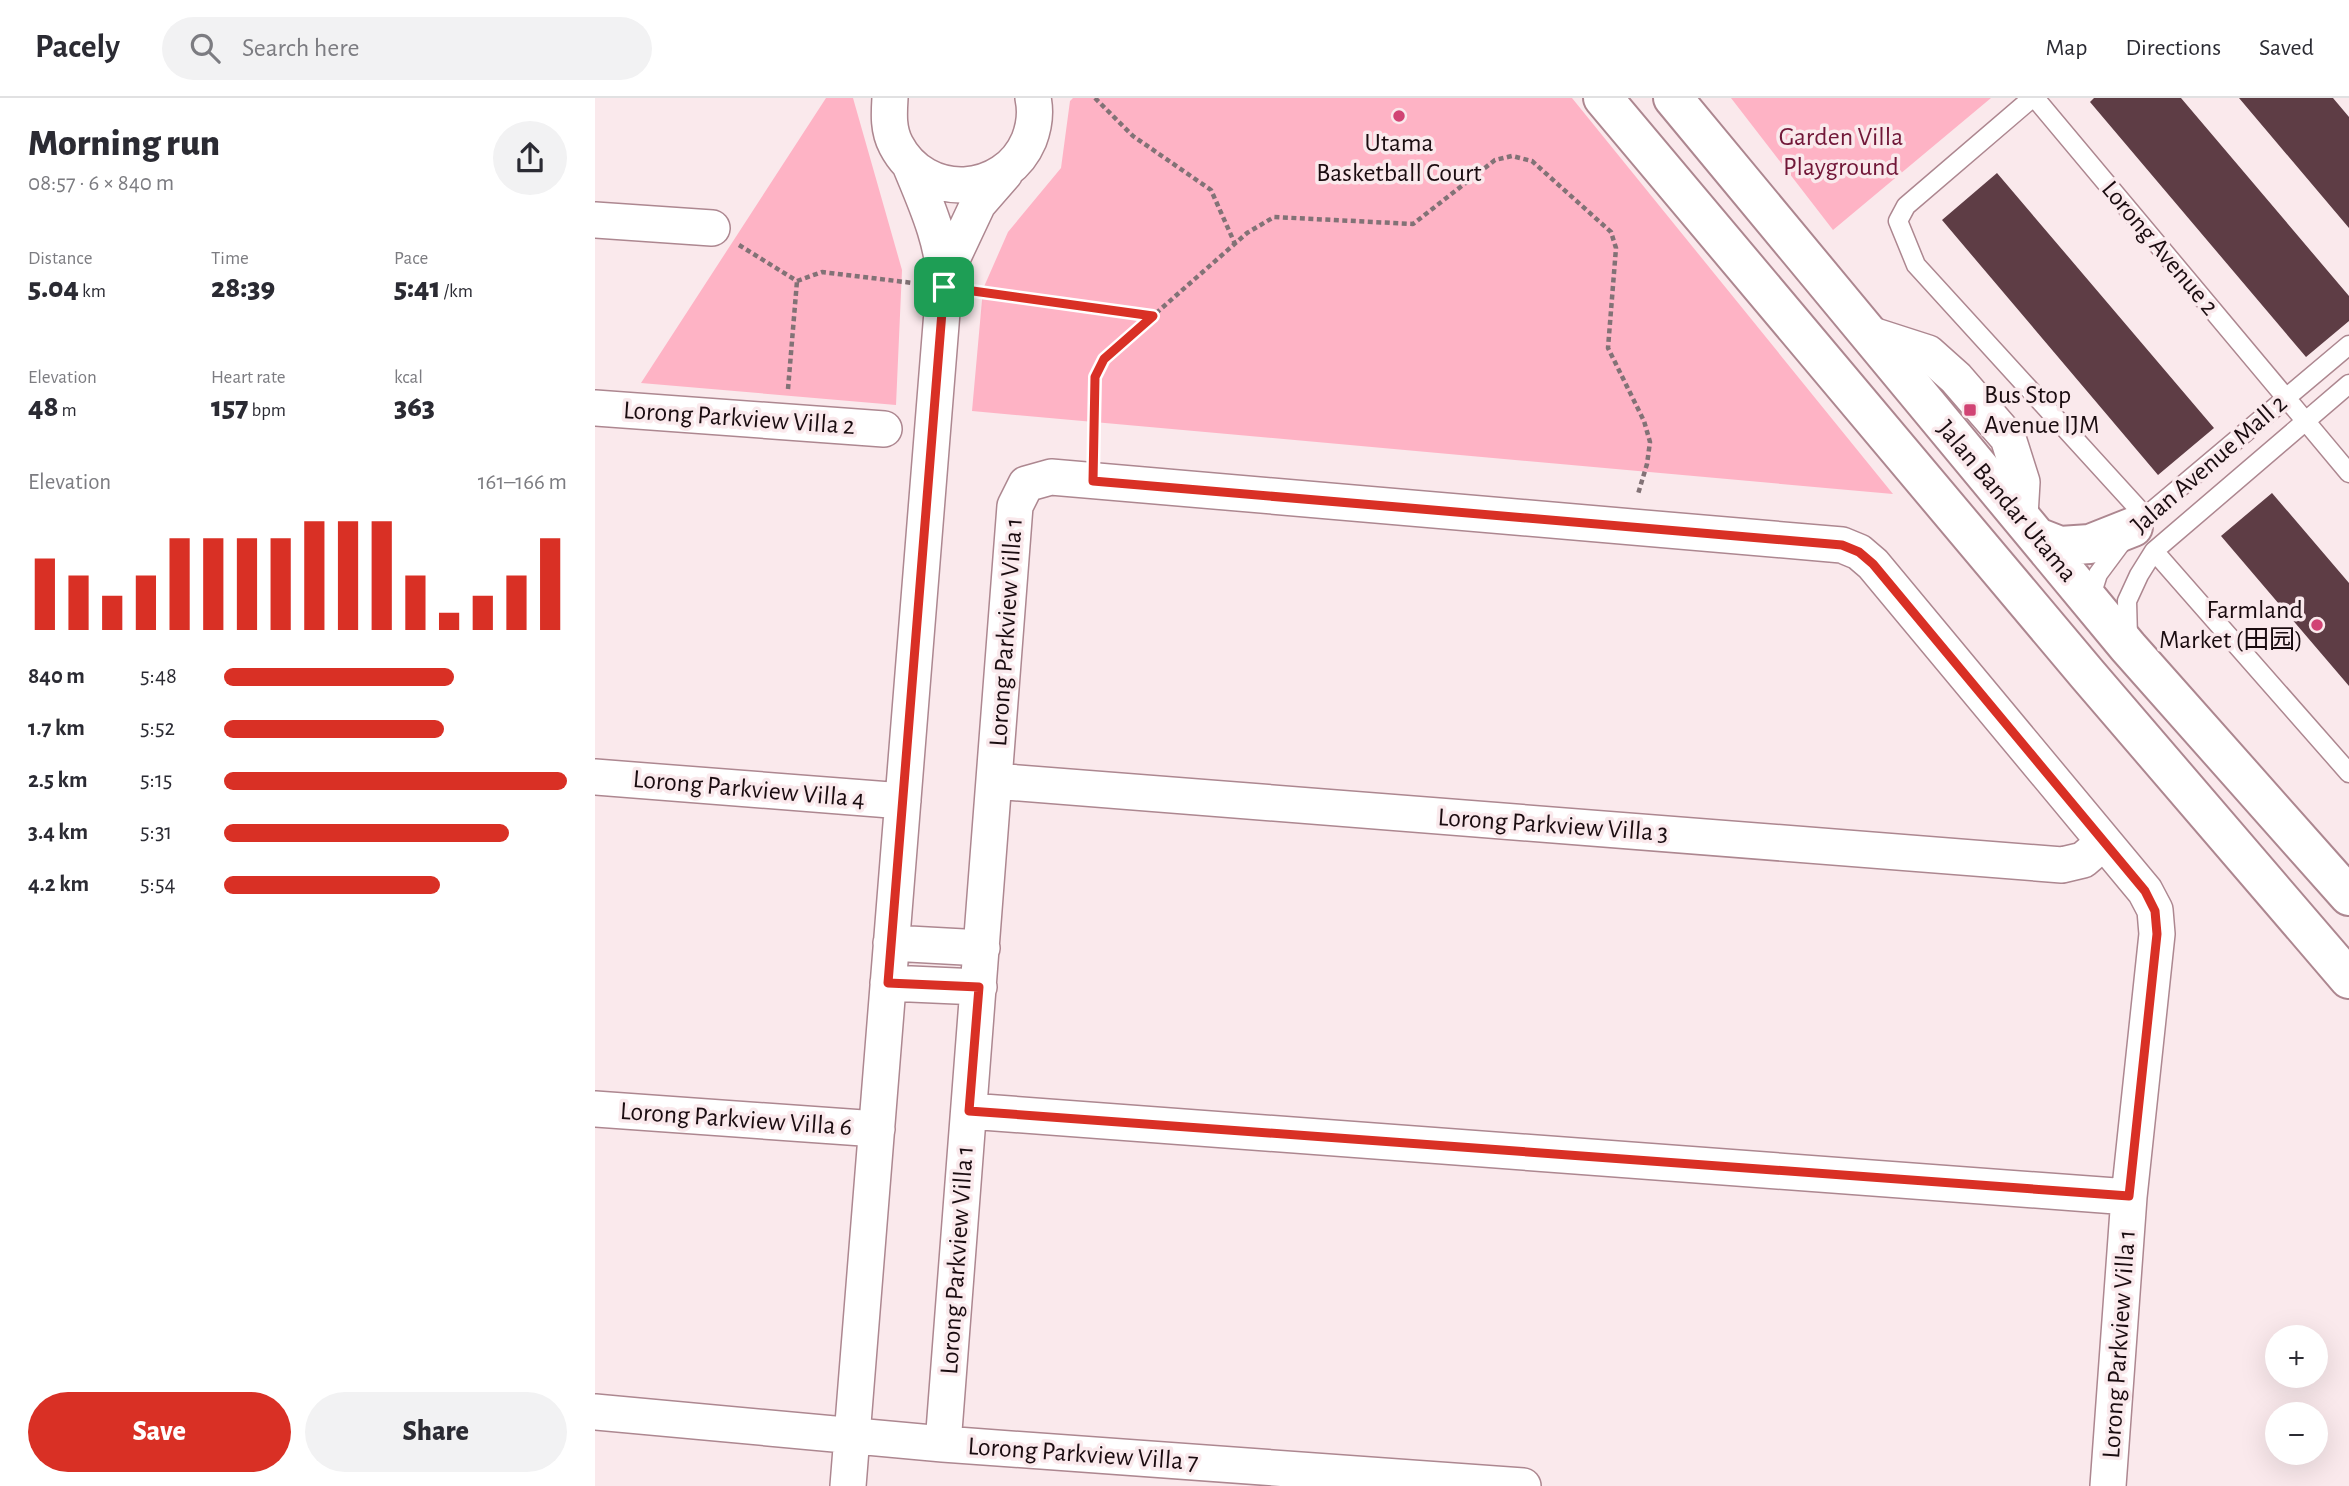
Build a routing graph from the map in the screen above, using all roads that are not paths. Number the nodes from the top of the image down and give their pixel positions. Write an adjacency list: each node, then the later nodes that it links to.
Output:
1 (890, 98): 6 (street)
2 (1603, 98): 22 (street)
3 (1673, 98): 18 (street, Jalan Bandar Utama)
4 (2033, 98): 13 (lane, Lorong Avenue 2); 19 (lane)
5 (1035, 100): 7 (street)
6 (910, 165): 7 (street); 10 (street)
7 (1007, 170): 10 (street)
8 (595, 220): 9 (street)
9 (712, 228)
10 (945, 280): 26 (street)
11 (2349, 345): 13 (lane, Jalan Avenue Mall 2)
12 (2349, 384): 15 (lane, Jalan Avenue Mall 2)
13 (2285, 397): 15 (lane, Lorong Avenue 2); 19 (lane, Jalan Avenue Mall 2)
14 (595, 408): 16 (street, Lorong Parkview Villa 2)
15 (2304, 422): 17 (lane); 19 (lane, Jalan Avenue Mall 2)
16 (884, 429)
17 (2349, 473)
18 (2029, 527): 19 (street); 20 (street, Jalan Bandar Utama)
19 (2144, 531): 20 (lane, Jalan Avenue Mall 2); 21 (lane, Jalan Avenue Mall 2); 23 (lane)
20 (2090, 600): 21 (street, Jalan Bandar Utama); 22 (street)
21 (2128, 646): 28 (street, Jalan Bandar Utama)
22 (2088, 676): 31 (street)
23 (2349, 773)
24 (595, 777): 26 (street, Lorong Parkview Villa 4)
25 (994, 781): 27 (street, Lorong Parkview Villa 3); 27 (street, Lorong Parkview Villa 1); 30 (street, Lorong Parkview Villa 1)
26 (903, 801): 29 (street)
27 (2104, 842): 37 (street, Lorong Parkview Villa 1)
28 (2349, 896)
29 (891, 943): 30 (street); 32 (street)
30 (982, 948): 33 (street, Lorong Parkview Villa 1)
31 (2349, 979)
32 (888, 983): 33 (street); 36 (street)
33 (979, 987): 35 (street, Lorong Parkview Villa 1)
34 (595, 1108): 36 (street, Lorong Parkview Villa 6)
35 (969, 1111): 37 (street); 40 (street, Lorong Parkview Villa 1)
36 (877, 1129): 39 (street)
37 (2129, 1196): 43 (street, Lorong Parkview Villa 1)
38 (595, 1412): 39 (street, Lorong Parkview Villa 7)
39 (852, 1437): 40 (street, Lorong Parkview Villa 7); 41 (street)
40 (943, 1444): 42 (street, Lorong Parkview Villa 7)
41 (848, 1486)
42 (1523, 1486)
43 (2109, 1486)

